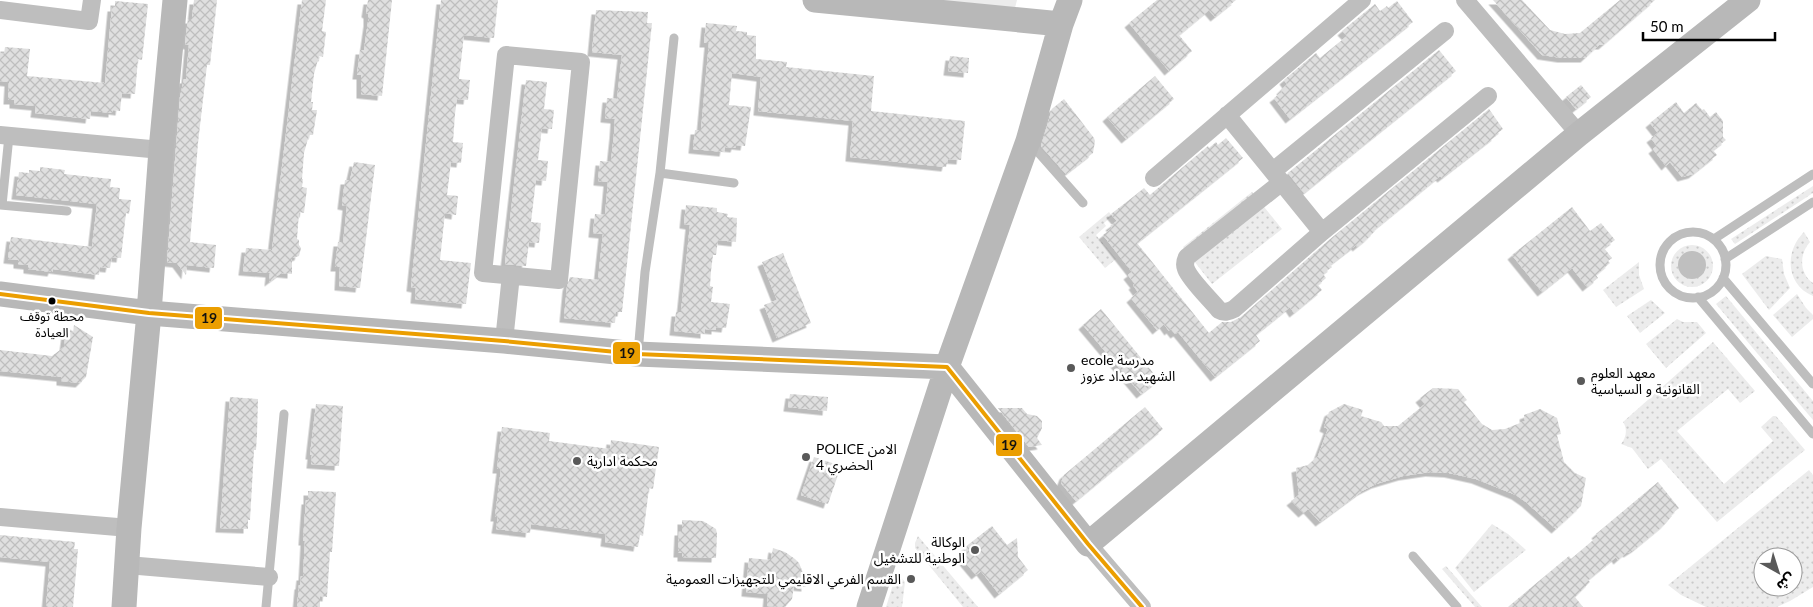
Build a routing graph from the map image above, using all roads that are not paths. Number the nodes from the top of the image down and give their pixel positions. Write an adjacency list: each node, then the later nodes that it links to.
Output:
1 (92, 0): 8 (street)
2 (176, 0): 17 (street)
3 (815, 0): 9 (street)
4 (1070, 0): 9 (street)
5 (1362, 0): 13 (street)
6 (1465, 0): 14 (street)
7 (1748, 0): 14 (street)
8 (0, 10)
9 (1061, 24): 16 (street)
10 (1445, 31): 20 (street)
11 (674, 38): 18 (lane)
12 (1488, 96): 27 (street)
13 (1227, 115): 20 (street); 21 (street)
14 (1579, 134): 43 (street)
15 (4, 135): 17 (street); 25 (lane)
16 (1028, 141): 24 (lane); 37 (street)
17 (161, 150): 34 (street)
18 (660, 173): 22 (lane); 36 (lane)
19 (1813, 174): 28 (lane)
20 (1277, 176): 27 (street); 27 (street)
21 (1154, 178)
22 (734, 183)
23 (1813, 202): 29 (lane)
24 (1083, 203)
25 (1, 205): 26 (lane)
26 (67, 211)
27 (1322, 232)
28 (1714, 239): 29 (lane); 33 (lane)
29 (1725, 259): 31 (lane)
30 (511, 275): 30 (street); 35 (street)
31 (1723, 278): 33 (lane); 38 (lane)
32 (0, 294): 34 (street)
33 (1698, 297): 40 (lane)
34 (149, 313): 35 (street); 42 (street)
35 (504, 341): 36 (street)
36 (638, 354): 37 (street)
37 (947, 367): 43 (street); 49 (street)
38 (1813, 384)
39 (284, 414): 46 (lane)
40 (1813, 434)
41 (0, 517): 42 (street)
42 (129, 528): 45 (street)
43 (1088, 544): 50 (street)
44 (1413, 556): 51 (lane)
45 (127, 566): 46 (street); 47 (street)
46 (269, 577): 48 (lane)
47 (124, 607)
48 (266, 607)
49 (869, 607)
50 (1142, 607)
51 (1457, 607)

